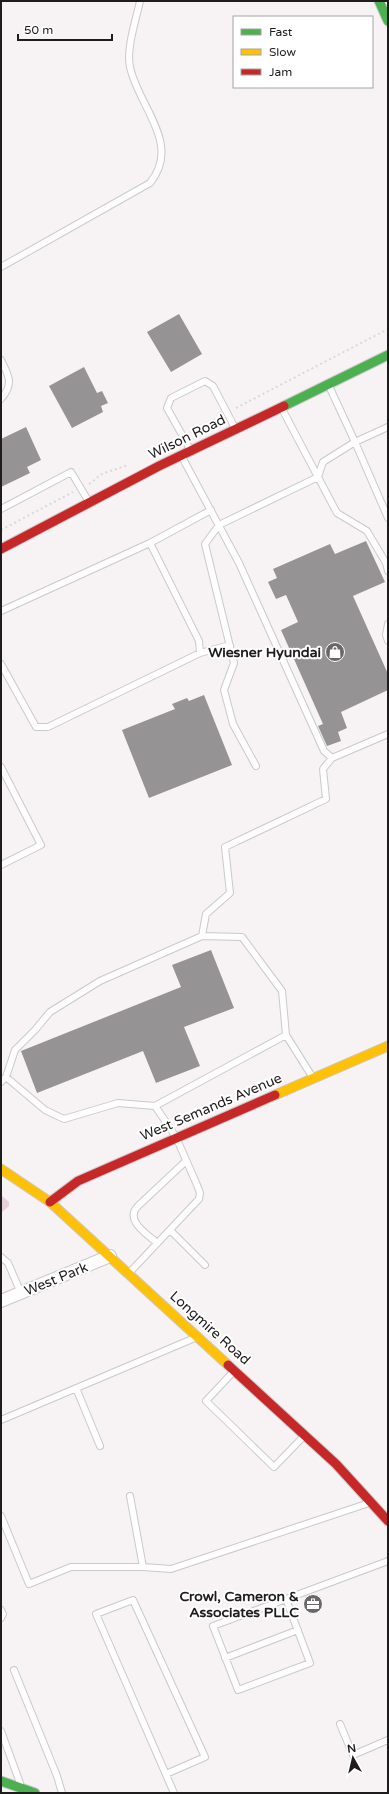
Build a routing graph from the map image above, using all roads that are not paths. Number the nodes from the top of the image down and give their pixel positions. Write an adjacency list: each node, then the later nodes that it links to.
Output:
1 (140, 1): 4 (lane)
2 (379, 1): 3 (street)
3 (388, 21)
4 (1, 268)
5 (388, 355): 7 (street, Wilson Road)
6 (1, 360): 8 (lane)
7 (328, 384): 9 (street, Wilson Road); 12 (lane)
8 (1, 400)
9 (281, 407): 11 (street, Wilson Road); 15 (lane)
10 (388, 427): 12 (lane)
11 (235, 429): 13 (street, Wilson Road); 13 (lane)
12 (355, 442): 15 (lane); 19 (lane)
13 (190, 451): 14 (street, Wilson Road)
14 (181, 455): 16 (street, Wilson Road); 18 (lane)
15 (318, 477): 20 (lane); 23 (lane)
16 (90, 503): 17 (lane); 22 (street, Wilson Road)
17 (1, 509)
18 (211, 510): 20 (lane); 21 (lane)
19 (388, 518)
20 (219, 525): 27 (lane); 31 (lane)
21 (150, 543): 24 (lane); 28 (lane)
22 (1, 549)
23 (388, 571)
24 (1, 611)
25 (388, 624): 26 (lane)
26 (388, 641)
27 (230, 645): 28 (lane); 32 (lane)
28 (200, 653): 29 (lane)
29 (1, 664)
30 (388, 734): 31 (lane)
31 (332, 758): 35 (lane)
32 (256, 766)
33 (1, 767): 34 (lane)
34 (1, 865)
35 (202, 936): 36 (lane); 38 (lane)
36 (286, 1035): 39 (lane); 41 (lane)
37 (388, 1046): 39 (street, West Semands Avenue)
38 (6, 1077): 40 (lane); 41 (lane)
39 (314, 1078): 42 (street, West Semands Avenue)
40 (1, 1082)
41 (155, 1106): 42 (lane)
42 (176, 1137): 43 (lane); 45 (street, West Semands Avenue)
43 (186, 1161): 46 (lane); 47 (lane)
44 (1, 1169): 45 (street, Longmire Road)
45 (50, 1202): 48 (street, Longmire Road)
46 (170, 1230): 47 (lane); 50 (lane)
47 (157, 1243): 51 (lane)
48 (110, 1256): 51 (street, Longmire Road); 52 (street, West Park)
49 (1, 1257): 52 (lane)
50 (205, 1265)
51 (129, 1273): 54 (street, Longmire Road)
52 (21, 1293): 53 (street, West Park)
53 (1, 1301)
54 (198, 1336): 55 (street, Longmire Road); 56 (lane)
55 (236, 1370): 58 (street, Longmire Road); 58 (lane)
56 (76, 1388): 57 (lane); 59 (lane)
57 (1, 1420)
58 (306, 1435): 61 (street, Longmire Road)
59 (100, 1446)
60 (130, 1496): 65 (lane)
61 (372, 1502): 63 (street, Longmire Road); 65 (lane)
62 (1, 1516): 65 (lane)
63 (388, 1521)
64 (388, 1561): 66 (lane)
65 (144, 1567)
66 (286, 1599): 69 (lane); 70 (lane)
67 (1, 1610): 68 (lane)
68 (1, 1618)
69 (298, 1630): 70 (lane); 70 (lane)
70 (225, 1658)
71 (14, 1670): 79 (lane)
72 (340, 1724): 74 (lane)
73 (1, 1731): 77 (lane)
74 (388, 1740)
75 (166, 1774): 75 (lane); 80 (lane)
76 (1, 1782): 77 (street)
77 (22, 1788): 78 (street)
78 (35, 1793)
79 (62, 1793)
80 (174, 1793)

